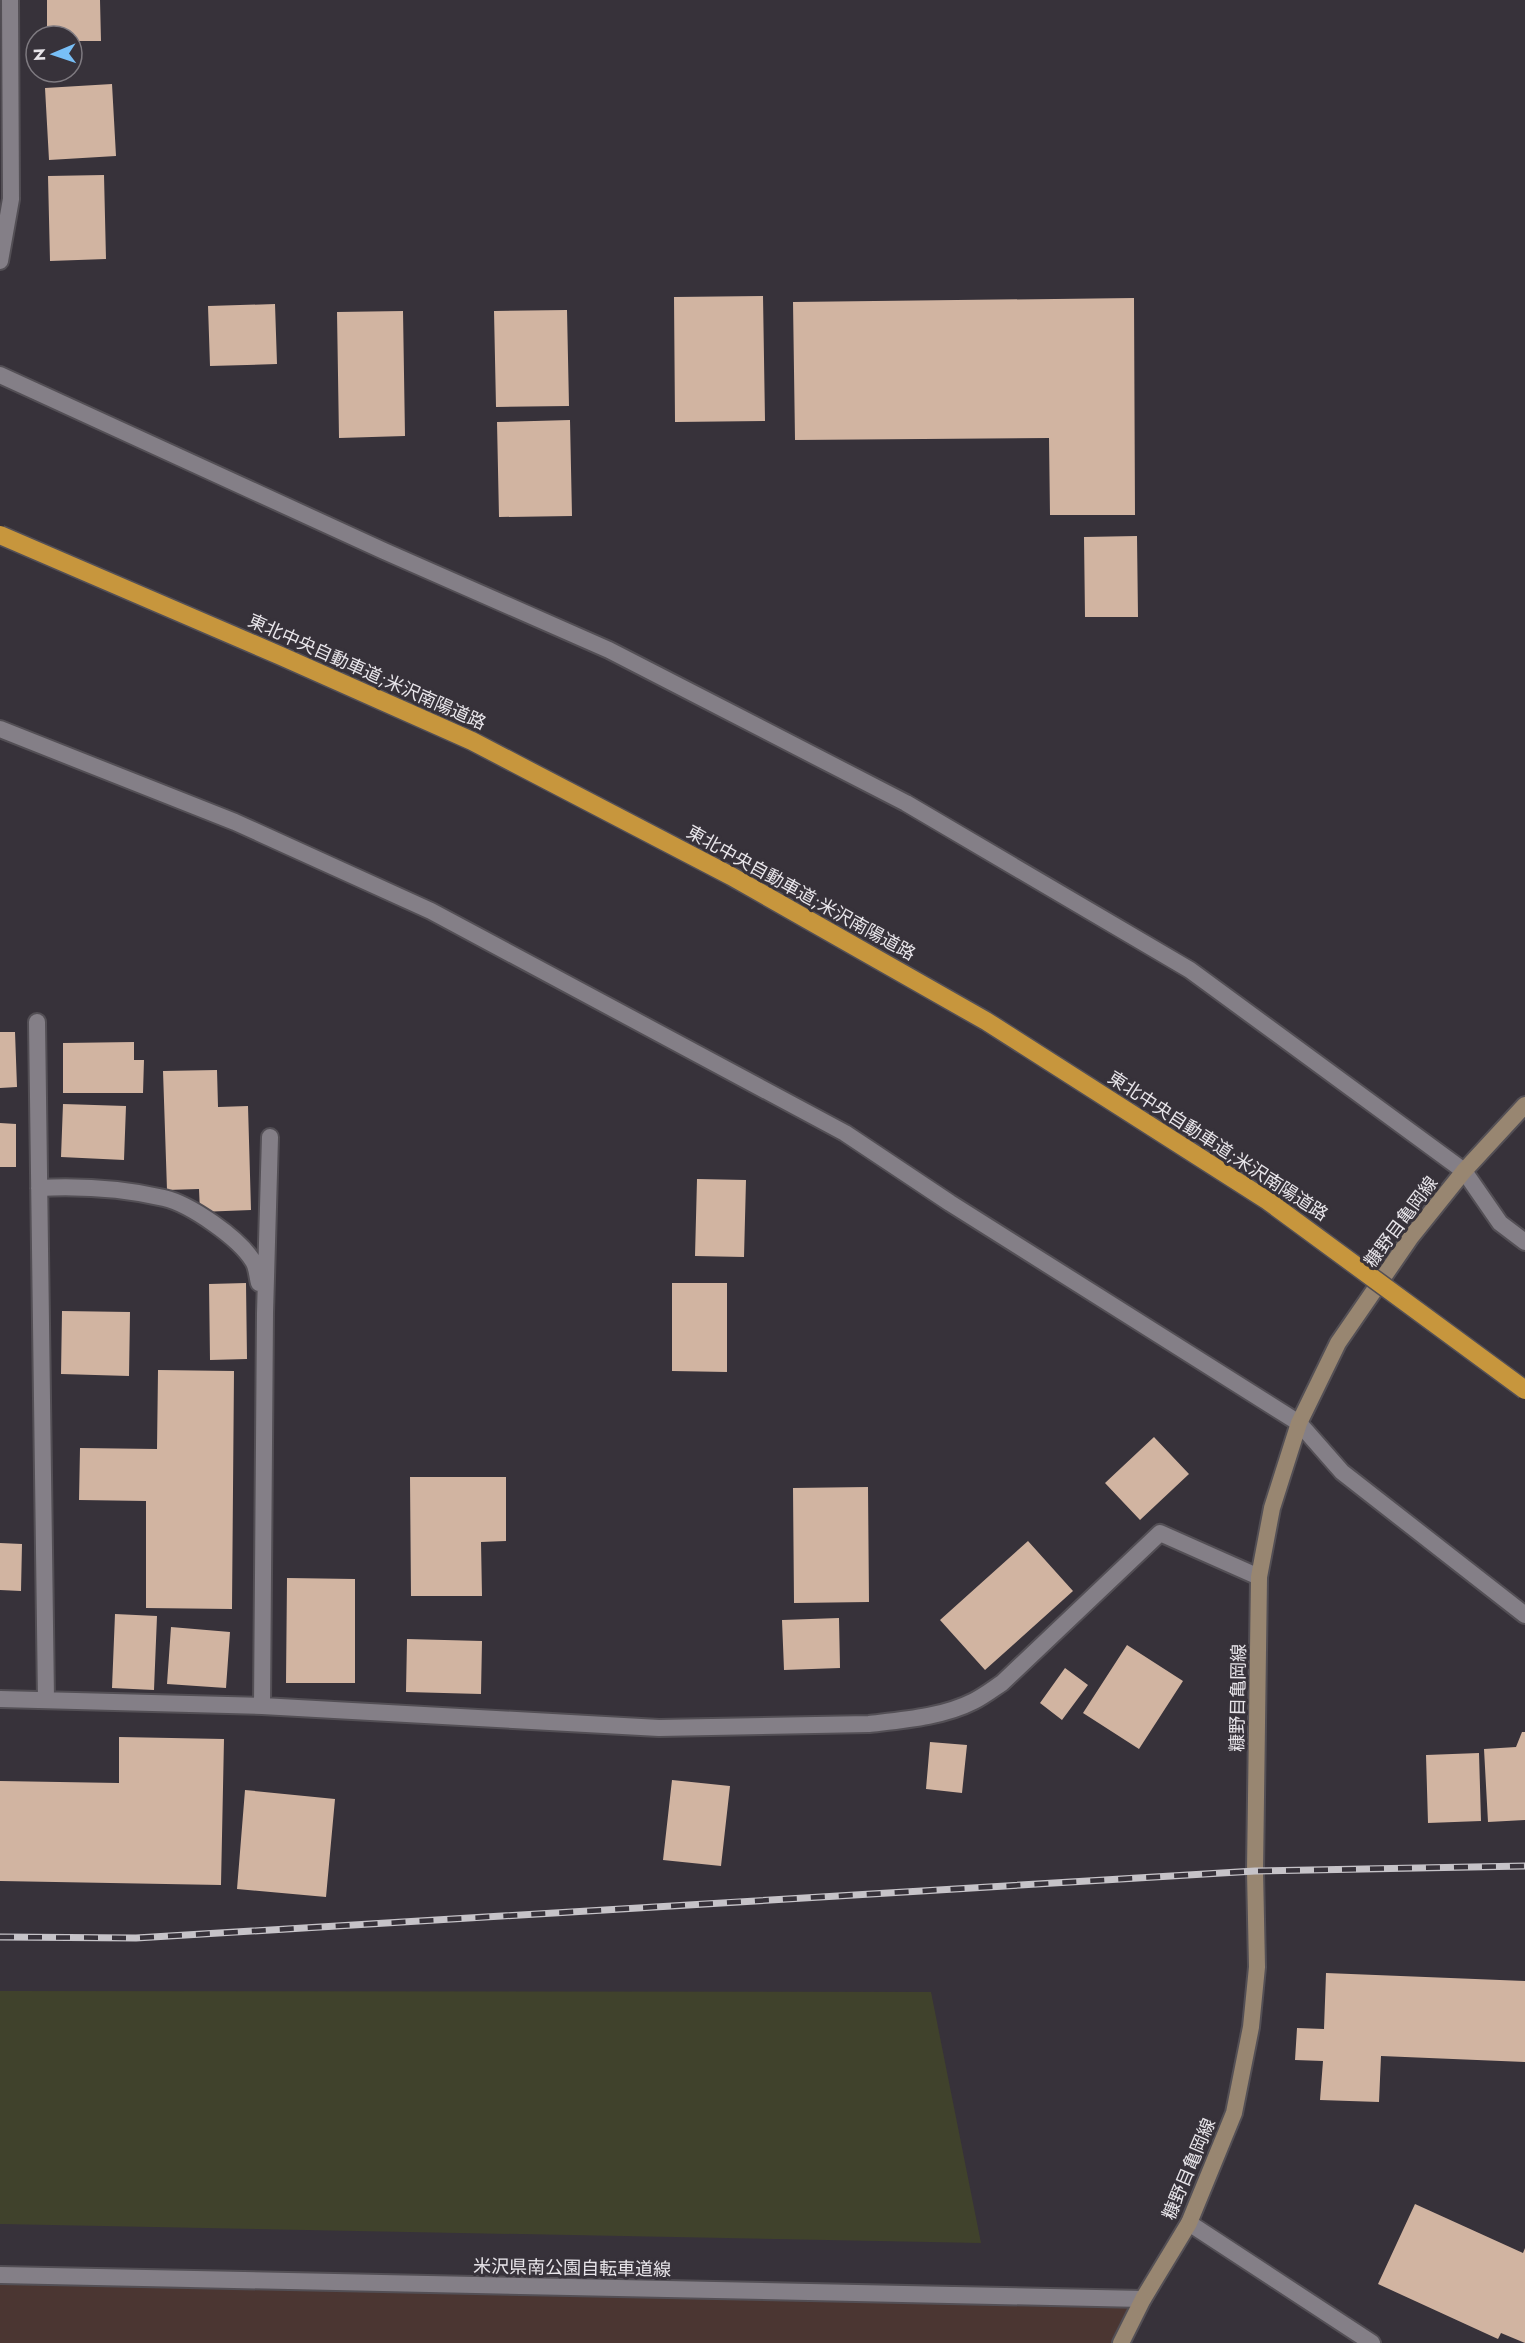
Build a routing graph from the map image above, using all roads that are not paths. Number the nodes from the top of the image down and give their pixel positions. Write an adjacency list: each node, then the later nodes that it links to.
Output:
1 (10, 0): 2 (street)
2 (0, 261)
3 (0, 375): 9 (street)
4 (0, 535): 13 (highway, 東北中央自動車道;米沢南陽道路, bridge)
5 (0, 729): 14 (street)
6 (37, 1022): 10 (street)
7 (1525, 1105): 9 (main road, 糠野目亀岡線)
8 (270, 1137): 12 (street)
9 (1464, 1171): 11 (street); 14 (main road, 糠野目亀岡線)
10 (39, 1188): 12 (street); 18 (street)
11 (1525, 1242)
12 (265, 1313): 19 (street)
13 (1525, 1390)
14 (1299, 1423): 15 (main road, 糠野目亀岡線); 16 (street)
15 (1259, 1577): 19 (street); 20 (main road, 糠野目亀岡線)
16 (1525, 1615)
17 (0, 1699): 18 (street)
18 (46, 1700): 19 (street)
19 (262, 1706)
20 (1189, 2223): 22 (main road, 糠野目亀岡線); 24 (street)
21 (0, 2275): 22 (street, 米沢県南公園自転車道線)
22 (1143, 2299): 23 (main road, 糠野目亀岡線)
23 (1121, 2343)
24 (1372, 2343)

